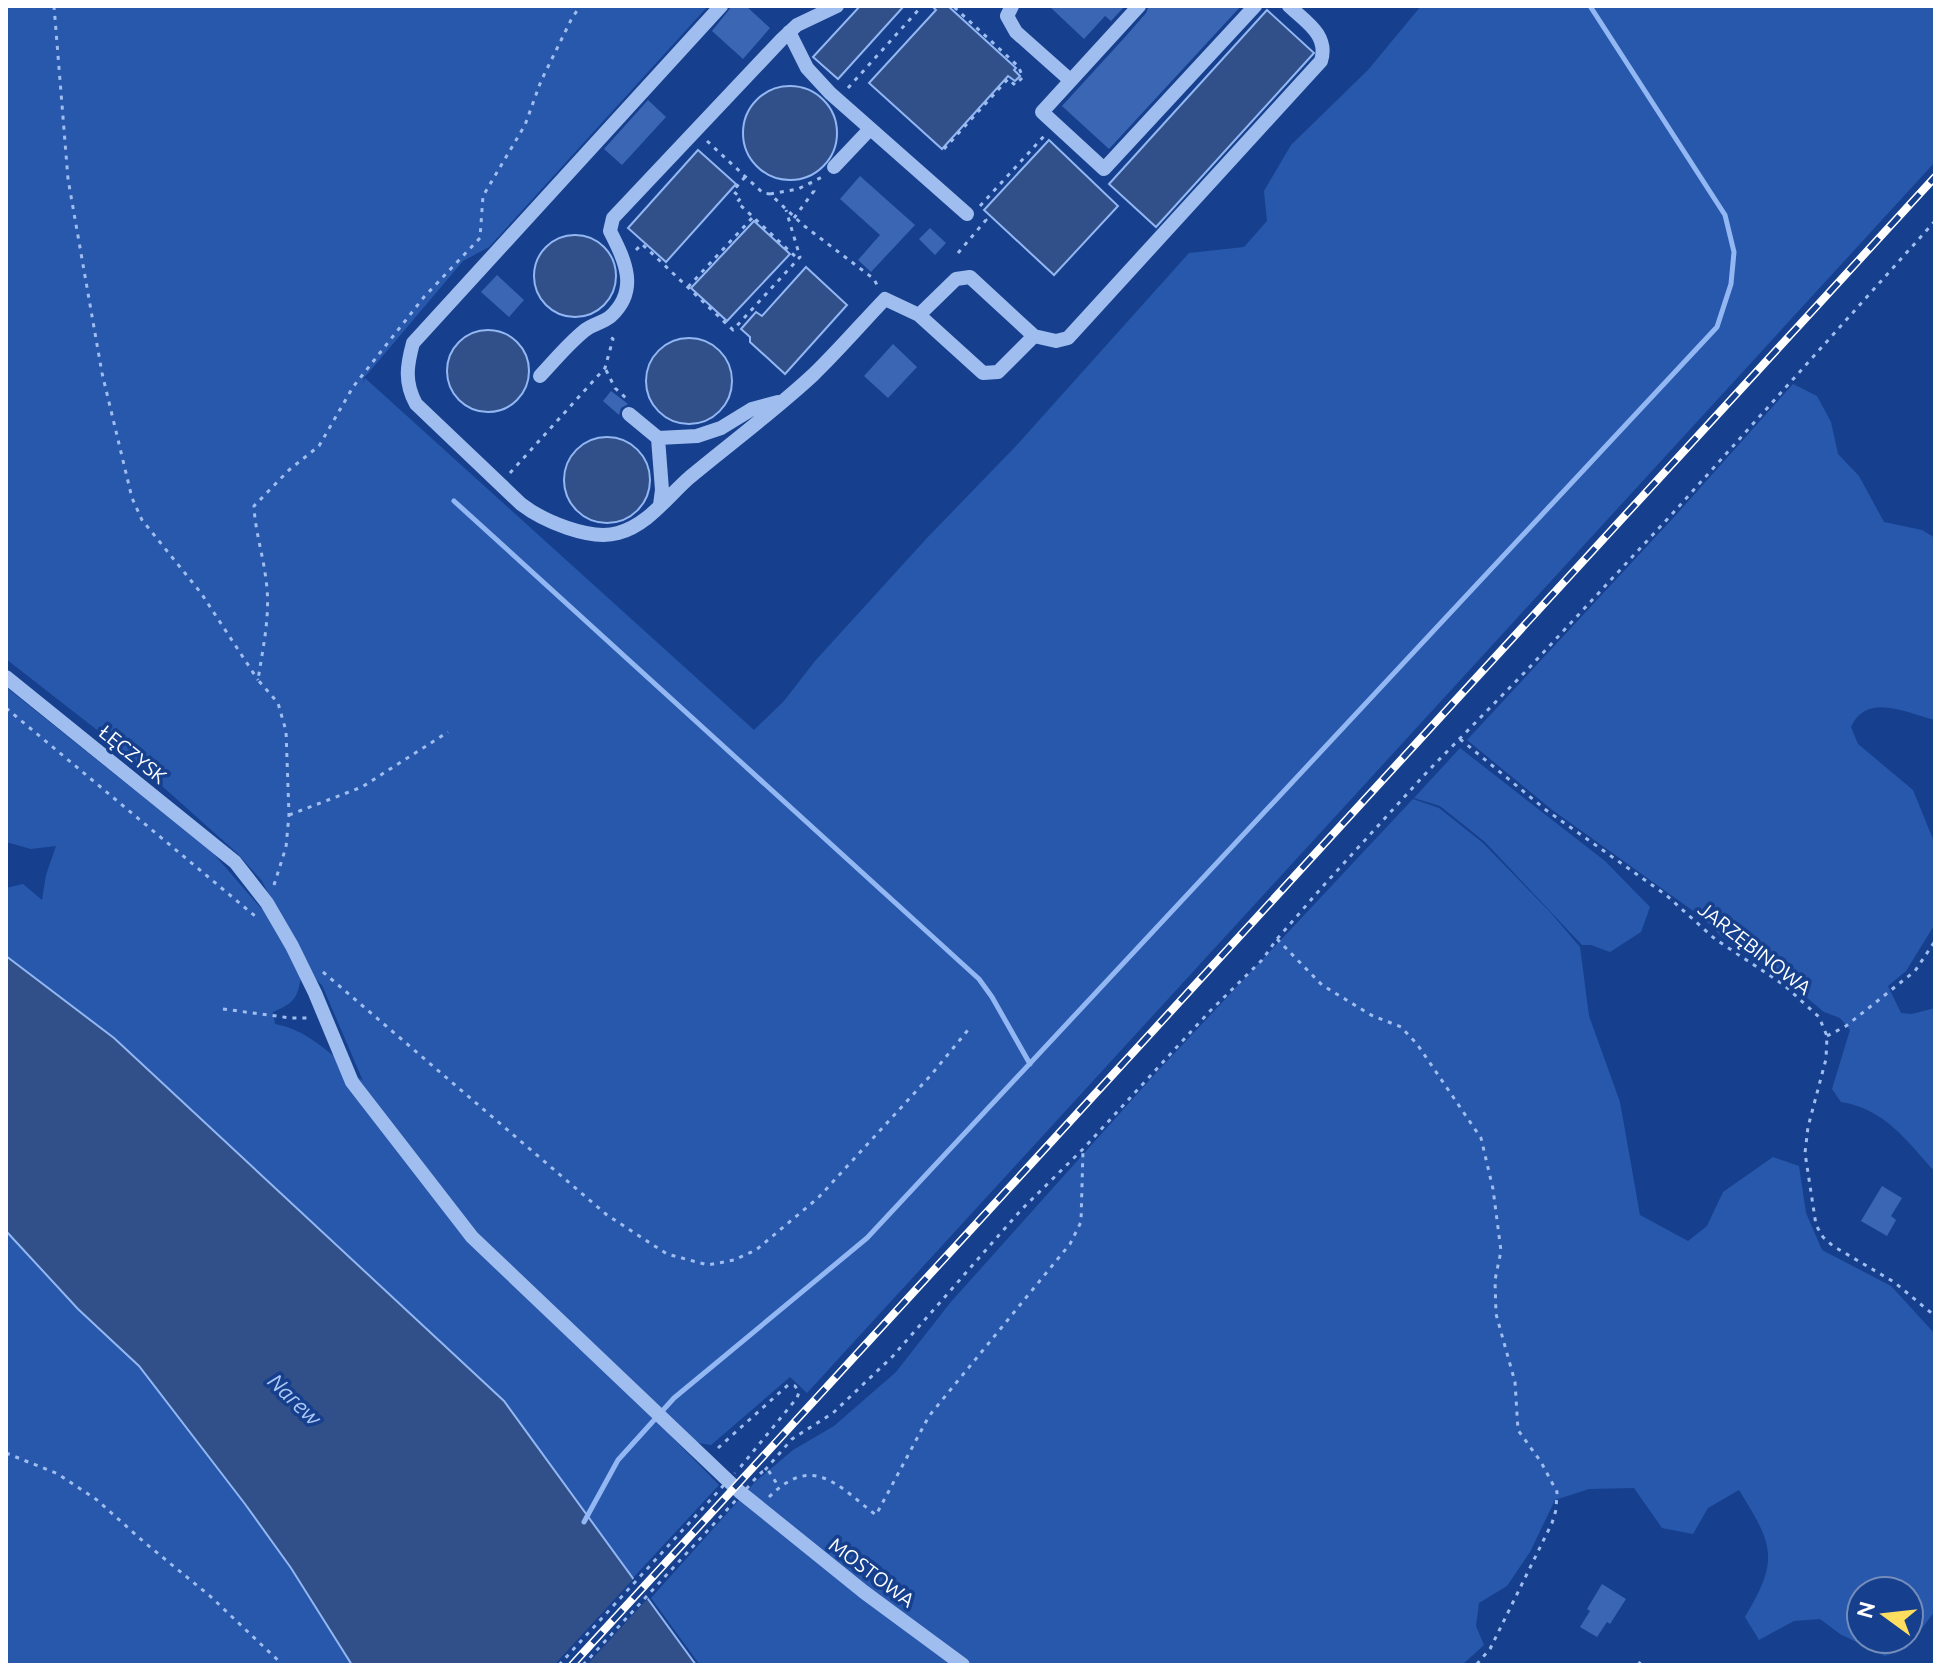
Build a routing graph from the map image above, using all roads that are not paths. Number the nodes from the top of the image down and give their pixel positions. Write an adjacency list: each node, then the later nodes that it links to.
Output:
1 (721, 6): 19 (street)
2 (809, 6): 8 (street)
3 (837, 6): 8 (street)
4 (1012, 6): 9 (street)
5 (1139, 6): 9 (street)
6 (1255, 6): 9 (street)
7 (1289, 6): 14 (street)
8 (793, 29): 10 (street); 15 (street)
9 (1070, 80)
10 (870, 129): 11 (street); 12 (street)
11 (834, 167)
12 (967, 214)
13 (919, 315): 14 (street); 14 (street); 16 (street)
14 (1034, 336)
15 (540, 376)
16 (783, 400): 18 (street); 19 (street)
17 (629, 414): 18 (street)
18 (658, 438): 19 (street)
19 (659, 506)
20 (6, 677): 21 (street, ŁĘCZYSK)
21 (325, 1018): 22 (street, MOSTOWA)
22 (963, 1665)

